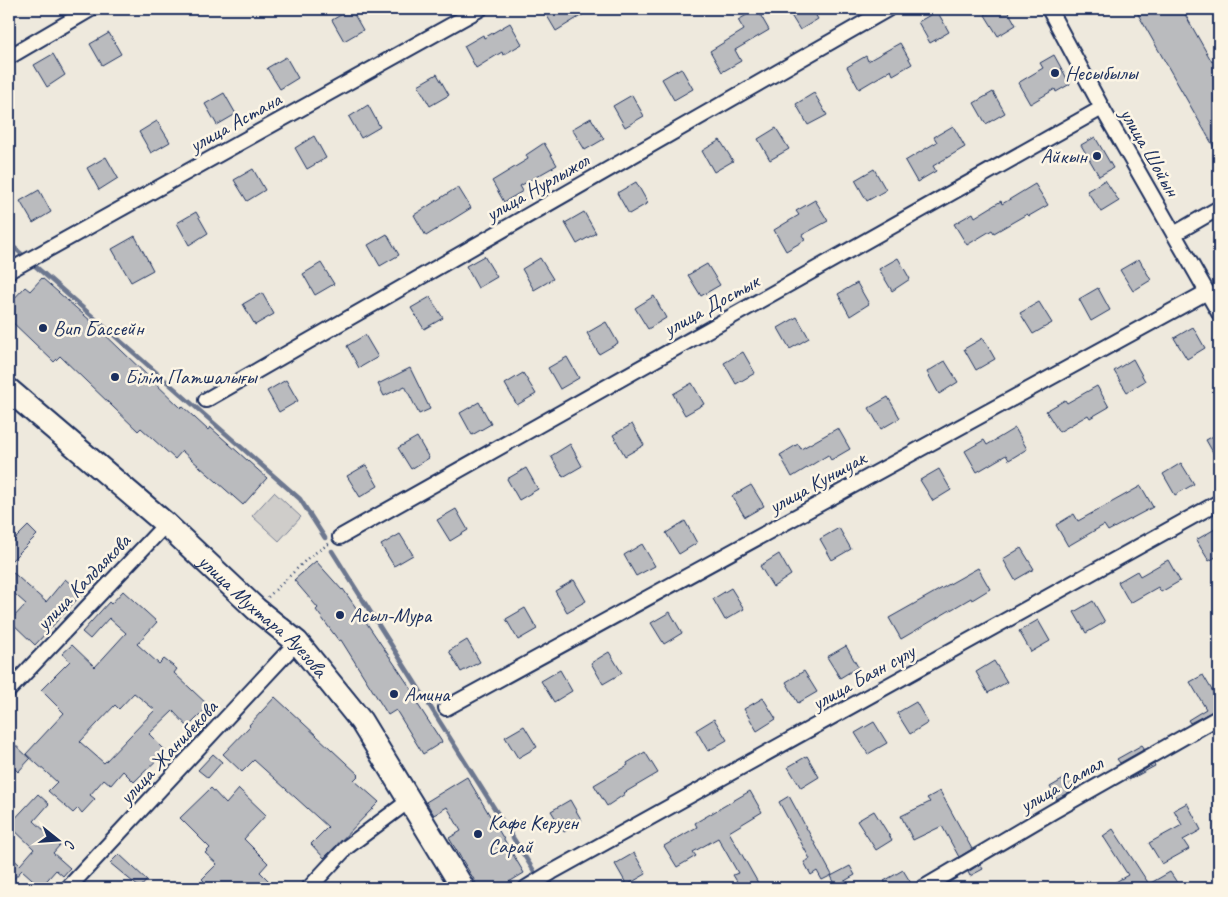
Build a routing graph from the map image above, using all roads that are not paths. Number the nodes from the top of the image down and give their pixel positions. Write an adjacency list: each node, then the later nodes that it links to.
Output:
1 (90, 9): 5 (street)
2 (480, 9): 9 (street, улица Астана)
3 (888, 9): 13 (street, улица Нурлыжол)
4 (1049, 9): 6 (street, улица Шойын)
5 (9, 57)
6 (1102, 108): 8 (street, улица Шойын); 16 (street, улица Достык)
7 (1219, 208): 8 (street)
8 (1174, 234): 10 (street, улица Шойын)
9 (9, 271)
10 (1207, 292): 11 (street, улица Шойын); 19 (street, улица Куншуак)
11 (1219, 312)
12 (9, 390): 15 (main road, улица Мухтара Ауезова)
13 (206, 400)
14 (1219, 502): 25 (street, улица Баян сулу)
15 (166, 524): 17 (main road, улица Мухтара Ауезова); 18 (street, улица Калдаякова)
16 (340, 537)
17 (297, 642): 21 (main road, улица Мухтара Ауезова); 22 (street, улица Жанибекова)
18 (9, 690)
19 (446, 708)
20 (1219, 717): 26 (street, улица Самал)
21 (410, 800): 23 (street); 24 (main road, улица Мухтара Ауезова)
22 (68, 888)
23 (310, 888)
24 (463, 888)
25 (526, 888)
26 (923, 888)

